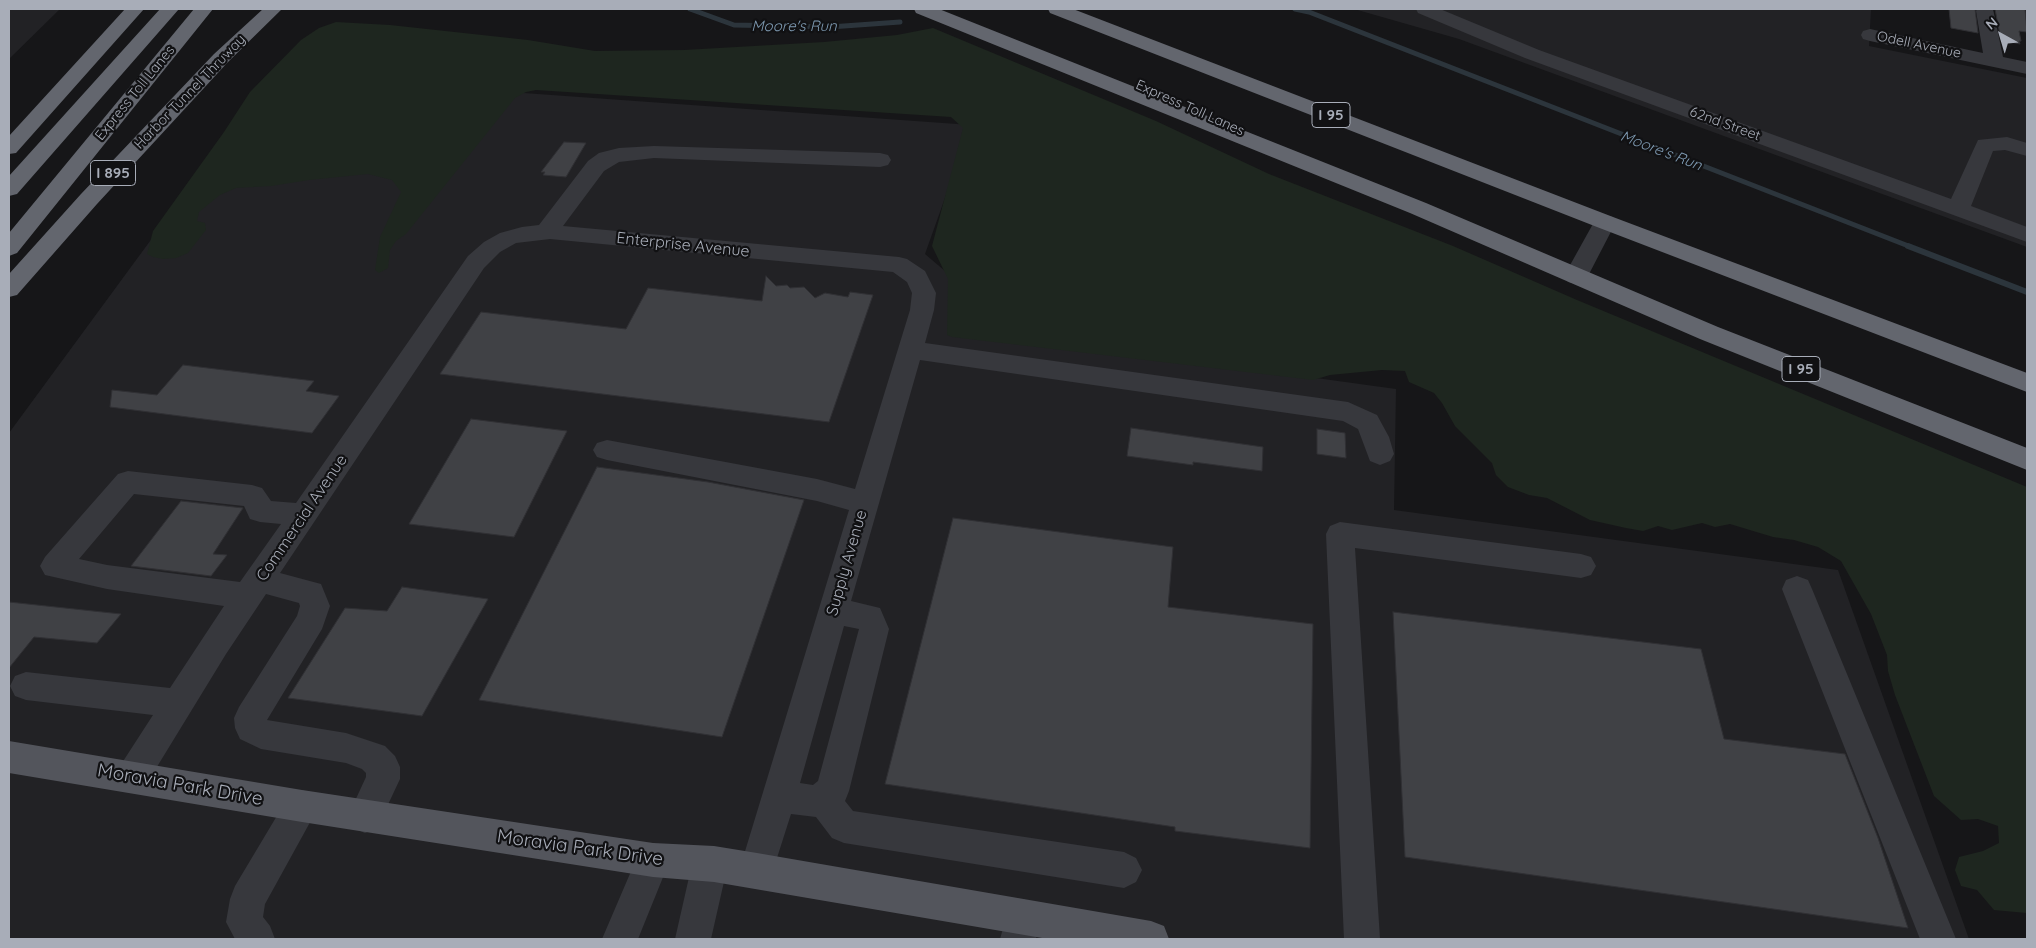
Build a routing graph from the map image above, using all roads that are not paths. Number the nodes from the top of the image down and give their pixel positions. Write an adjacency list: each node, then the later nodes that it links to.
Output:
1 (135, 9): 14 (highway)
2 (170, 9): 17 (highway, Express Toll Lanes)
3 (186, 9): 20 (highway)
4 (204, 9): 24 (highway, Express Toll Lanes)
5 (273, 9): 28 (highway, Harbor Tunnel Thruway / I 895)
6 (923, 9): 18 (highway, I 95)
7 (962, 9): 18 (highway, Express Toll Lanes)
8 (1057, 9): 21 (highway, I 95)
9 (1425, 9): 19 (street, 62nd Street)
10 (1985, 11): 12 (street)
11 (1870, 35): 12 (street, Odell Avenue)
12 (1994, 61): 13 (street, Odell Avenue)
13 (2027, 68)
14 (9, 148)
15 (2027, 150): 19 (street)
16 (880, 160): 22 (street)
17 (9, 189)
18 (1418, 208): 27 (highway, I 95)
19 (1958, 210): 23 (street, 62nd Street)
20 (9, 219)
21 (1605, 222): 27 (street); 30 (highway, I 95)
22 (546, 232): 25 (street, Enterprise Avenue); 26 (street, Enterprise Avenue)
23 (2027, 235)
24 (9, 248)
25 (476, 262): 35 (street, Commercial Avenue)
26 (899, 264): 29 (street, Supply Avenue)
27 (1576, 276): 33 (highway, I 95)
28 (9, 290)
29 (910, 350): 32 (street); 34 (street, Supply Avenue)
30 (2027, 383)
31 (607, 450): 34 (street)
32 (1380, 454)
33 (2027, 459)
34 (865, 503): 39 (street, Supply Avenue)
35 (303, 515): 37 (street, Commercial Avenue); 37 (street)
36 (1582, 566): 58 (street)
37 (253, 588): 41 (street, Commercial Avenue); 47 (street)
38 (1797, 589): 59 (street)
39 (833, 611): 44 (street, Supply Avenue); 45 (street)
40 (26, 686): 41 (street)
41 (178, 703): 43 (street, Commercial Avenue)
42 (9, 757): 43 (main road, Moravia Park Drive)
43 (132, 777): 46 (main road, Moravia Park Drive)
44 (779, 796): 45 (street); 51 (street, Supply Avenue)
45 (824, 797): 50 (street)
46 (302, 806): 47 (main road, Moravia Park Drive); 54 (street)
47 (365, 816): 48 (main road, Moravia Park Drive)
48 (653, 860): 49 (main road, Moravia Park Drive); 55 (street)
49 (710, 864): 51 (main road, Moravia Park Drive); 56 (street)
50 (1124, 870)
51 (757, 871): 52 (main road, Moravia Park Drive)
52 (1021, 928): 53 (main road, Moravia Park Drive)
53 (1090, 934): 57 (main road, Moravia Park Drive)
54 (257, 939)
55 (620, 939)
56 (693, 939)
57 (1151, 939)
58 (1362, 939)
59 (1938, 939)

